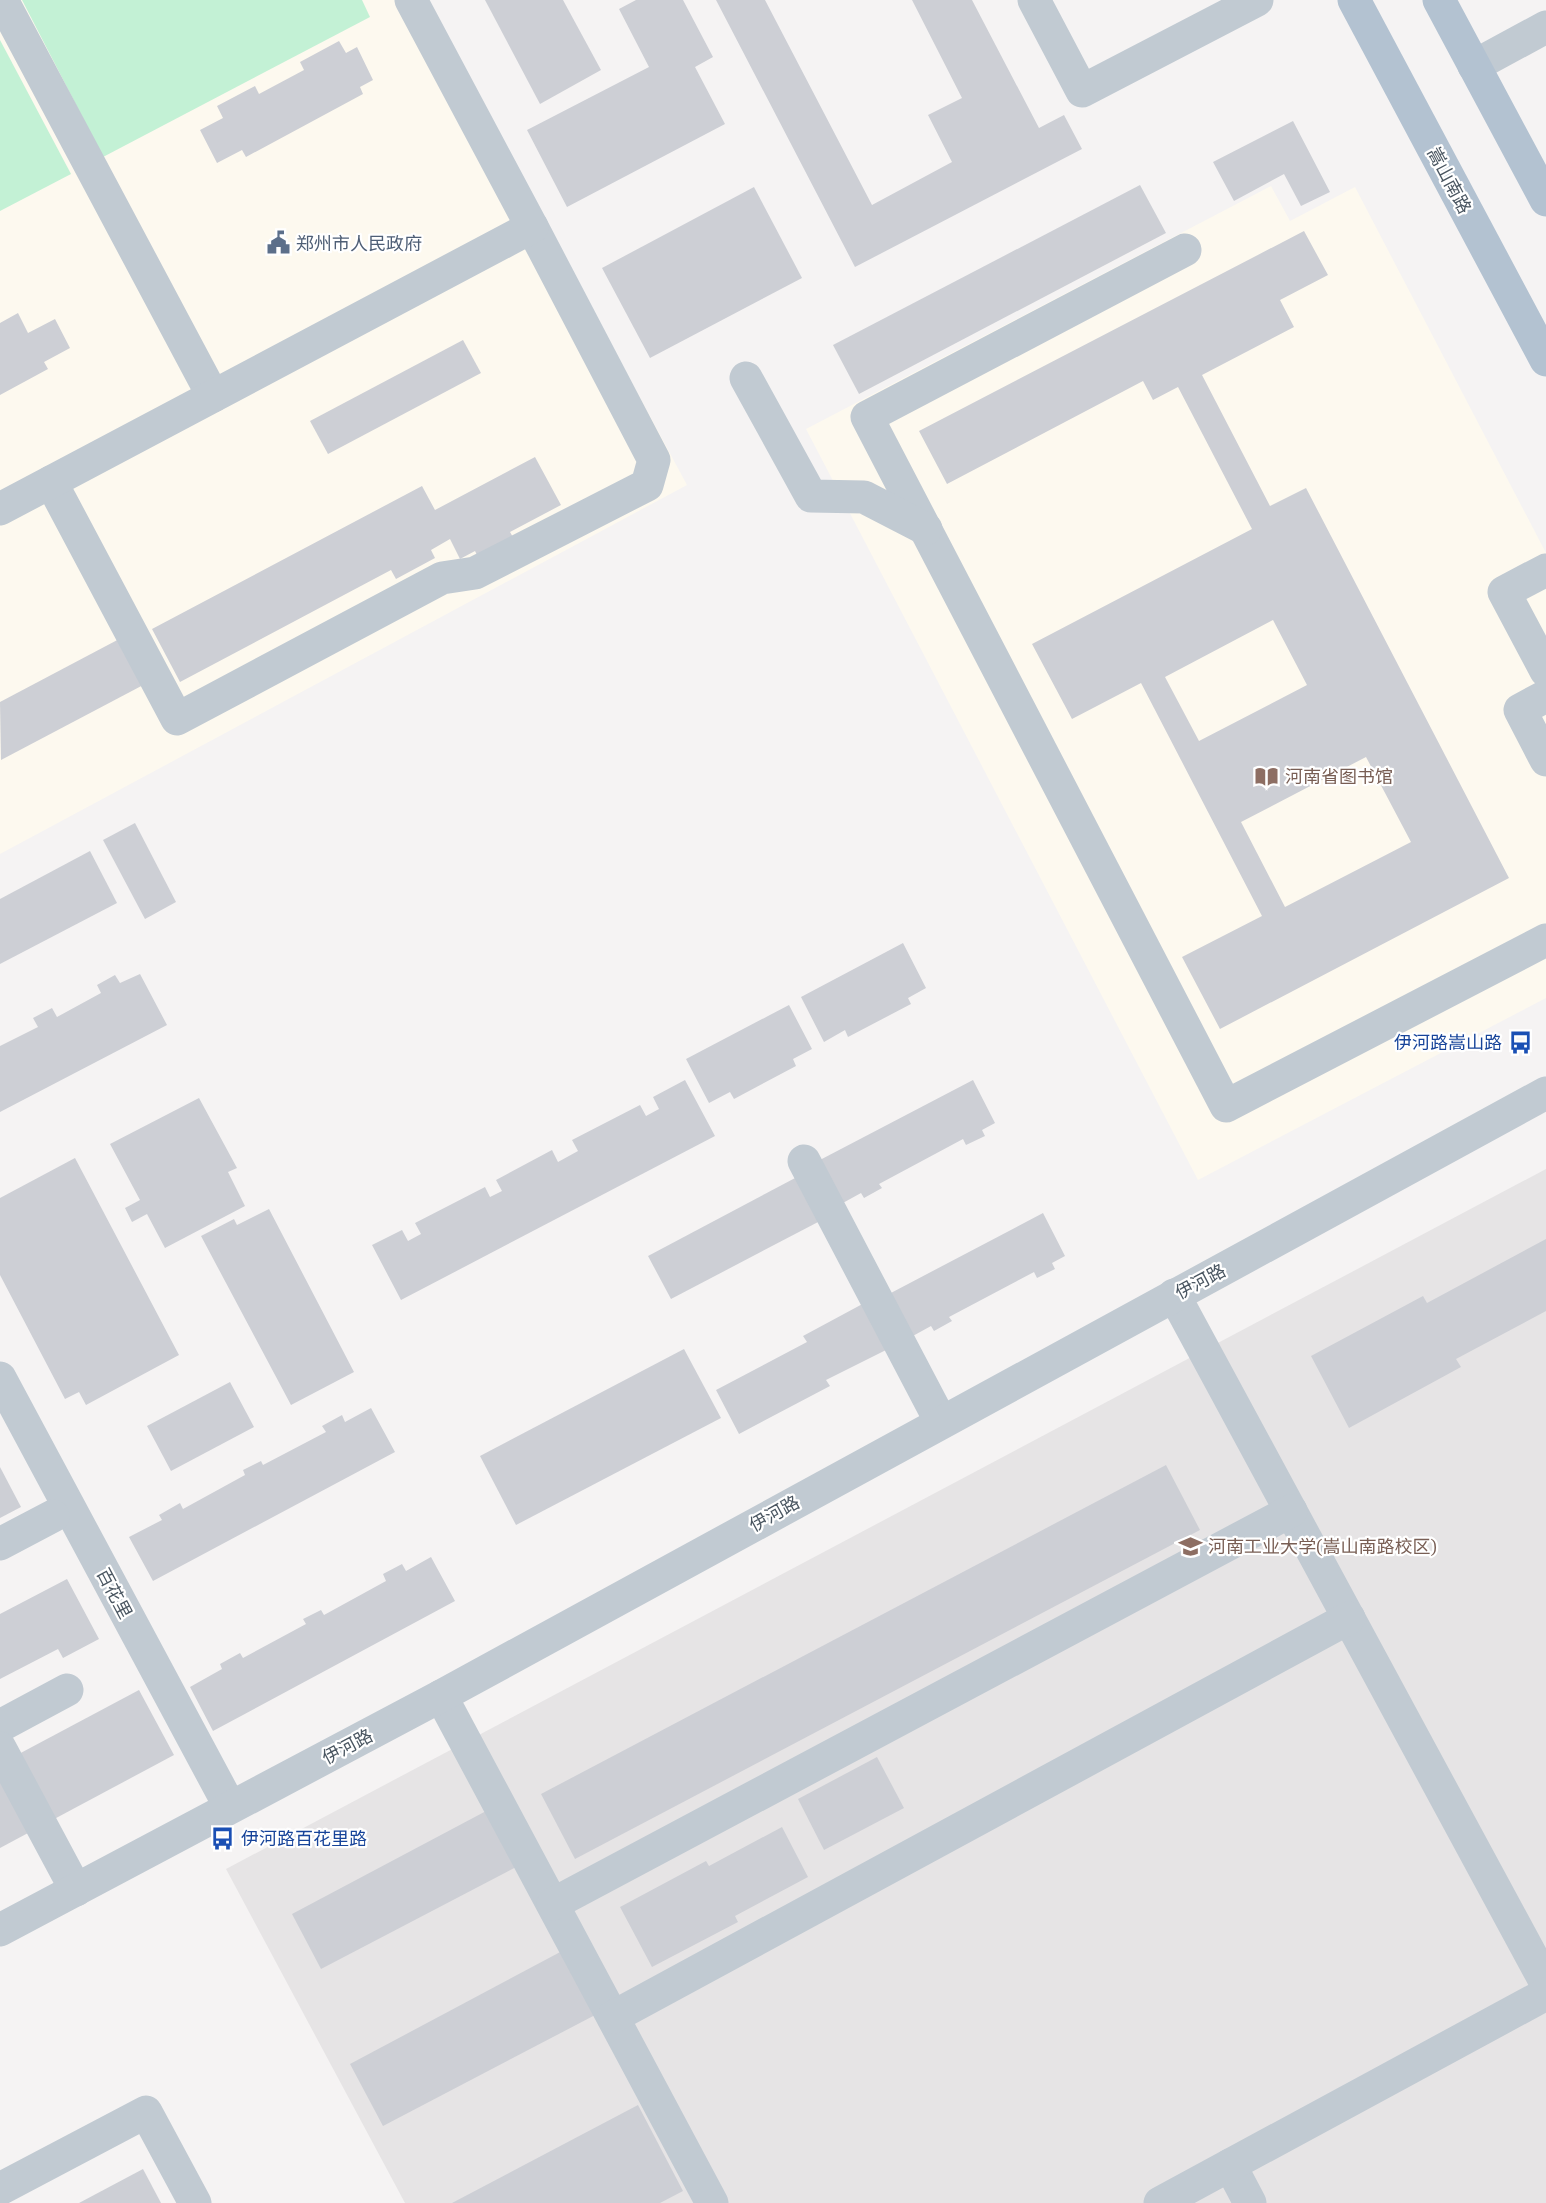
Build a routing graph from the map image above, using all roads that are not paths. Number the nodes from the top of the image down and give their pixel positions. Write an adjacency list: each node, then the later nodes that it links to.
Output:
1 (2, 0): 14 (street)
2 (411, 0): 10 (street)
3 (1034, 0): 4 (street)
4 (1257, 0)
5 (1354, 0): 12 (main road, 嵩山南路)
6 (1439, 0): 8 (main road)
7 (1546, 27): 8 (street)
8 (1474, 66): 9 (main road)
9 (1546, 200)
10 (532, 227): 14 (street); 15 (street)
11 (1185, 250): 17 (street)
12 (1546, 360)
13 (746, 378): 17 (street)
14 (213, 396): 15 (street)
15 (51, 482): 16 (street)
16 (0, 509)
17 (926, 529): 22 (street)
18 (1546, 570): 19 (street)
19 (1546, 671)
20 (1546, 696): 21 (street)
21 (1546, 760)
22 (1546, 940)
23 (1546, 1094): 25 (street, 伊河路)
24 (804, 1161): 27 (street)
25 (1174, 1295): 27 (street, 伊河路); 28 (street)
26 (0, 1378): 36 (street, 百花里)
27 (941, 1422): 33 (street, 伊河路)
28 (1291, 1511): 31 (street); 38 (street)
29 (53, 1516): 30 (street)
30 (0, 1544)
31 (1349, 1618): 40 (street); 42 (street)
32 (67, 1690): 34 (street)
33 (441, 1696): 36 (street, 伊河路); 38 (street)
34 (0, 1726)
35 (0, 1748): 37 (street)
36 (230, 1808): 37 (street, 伊河路)
37 (76, 1890): 39 (street, 伊河路)
38 (553, 1904): 42 (street)
39 (0, 1930)
40 (1546, 1983)
41 (1546, 1994): 43 (street)
42 (613, 2017): 46 (street)
43 (1230, 2165): 47 (street); 48 (street)
44 (0, 2189): 45 (street)
45 (195, 2203)
46 (712, 2203)
47 (1160, 2203)
48 (1250, 2203)

